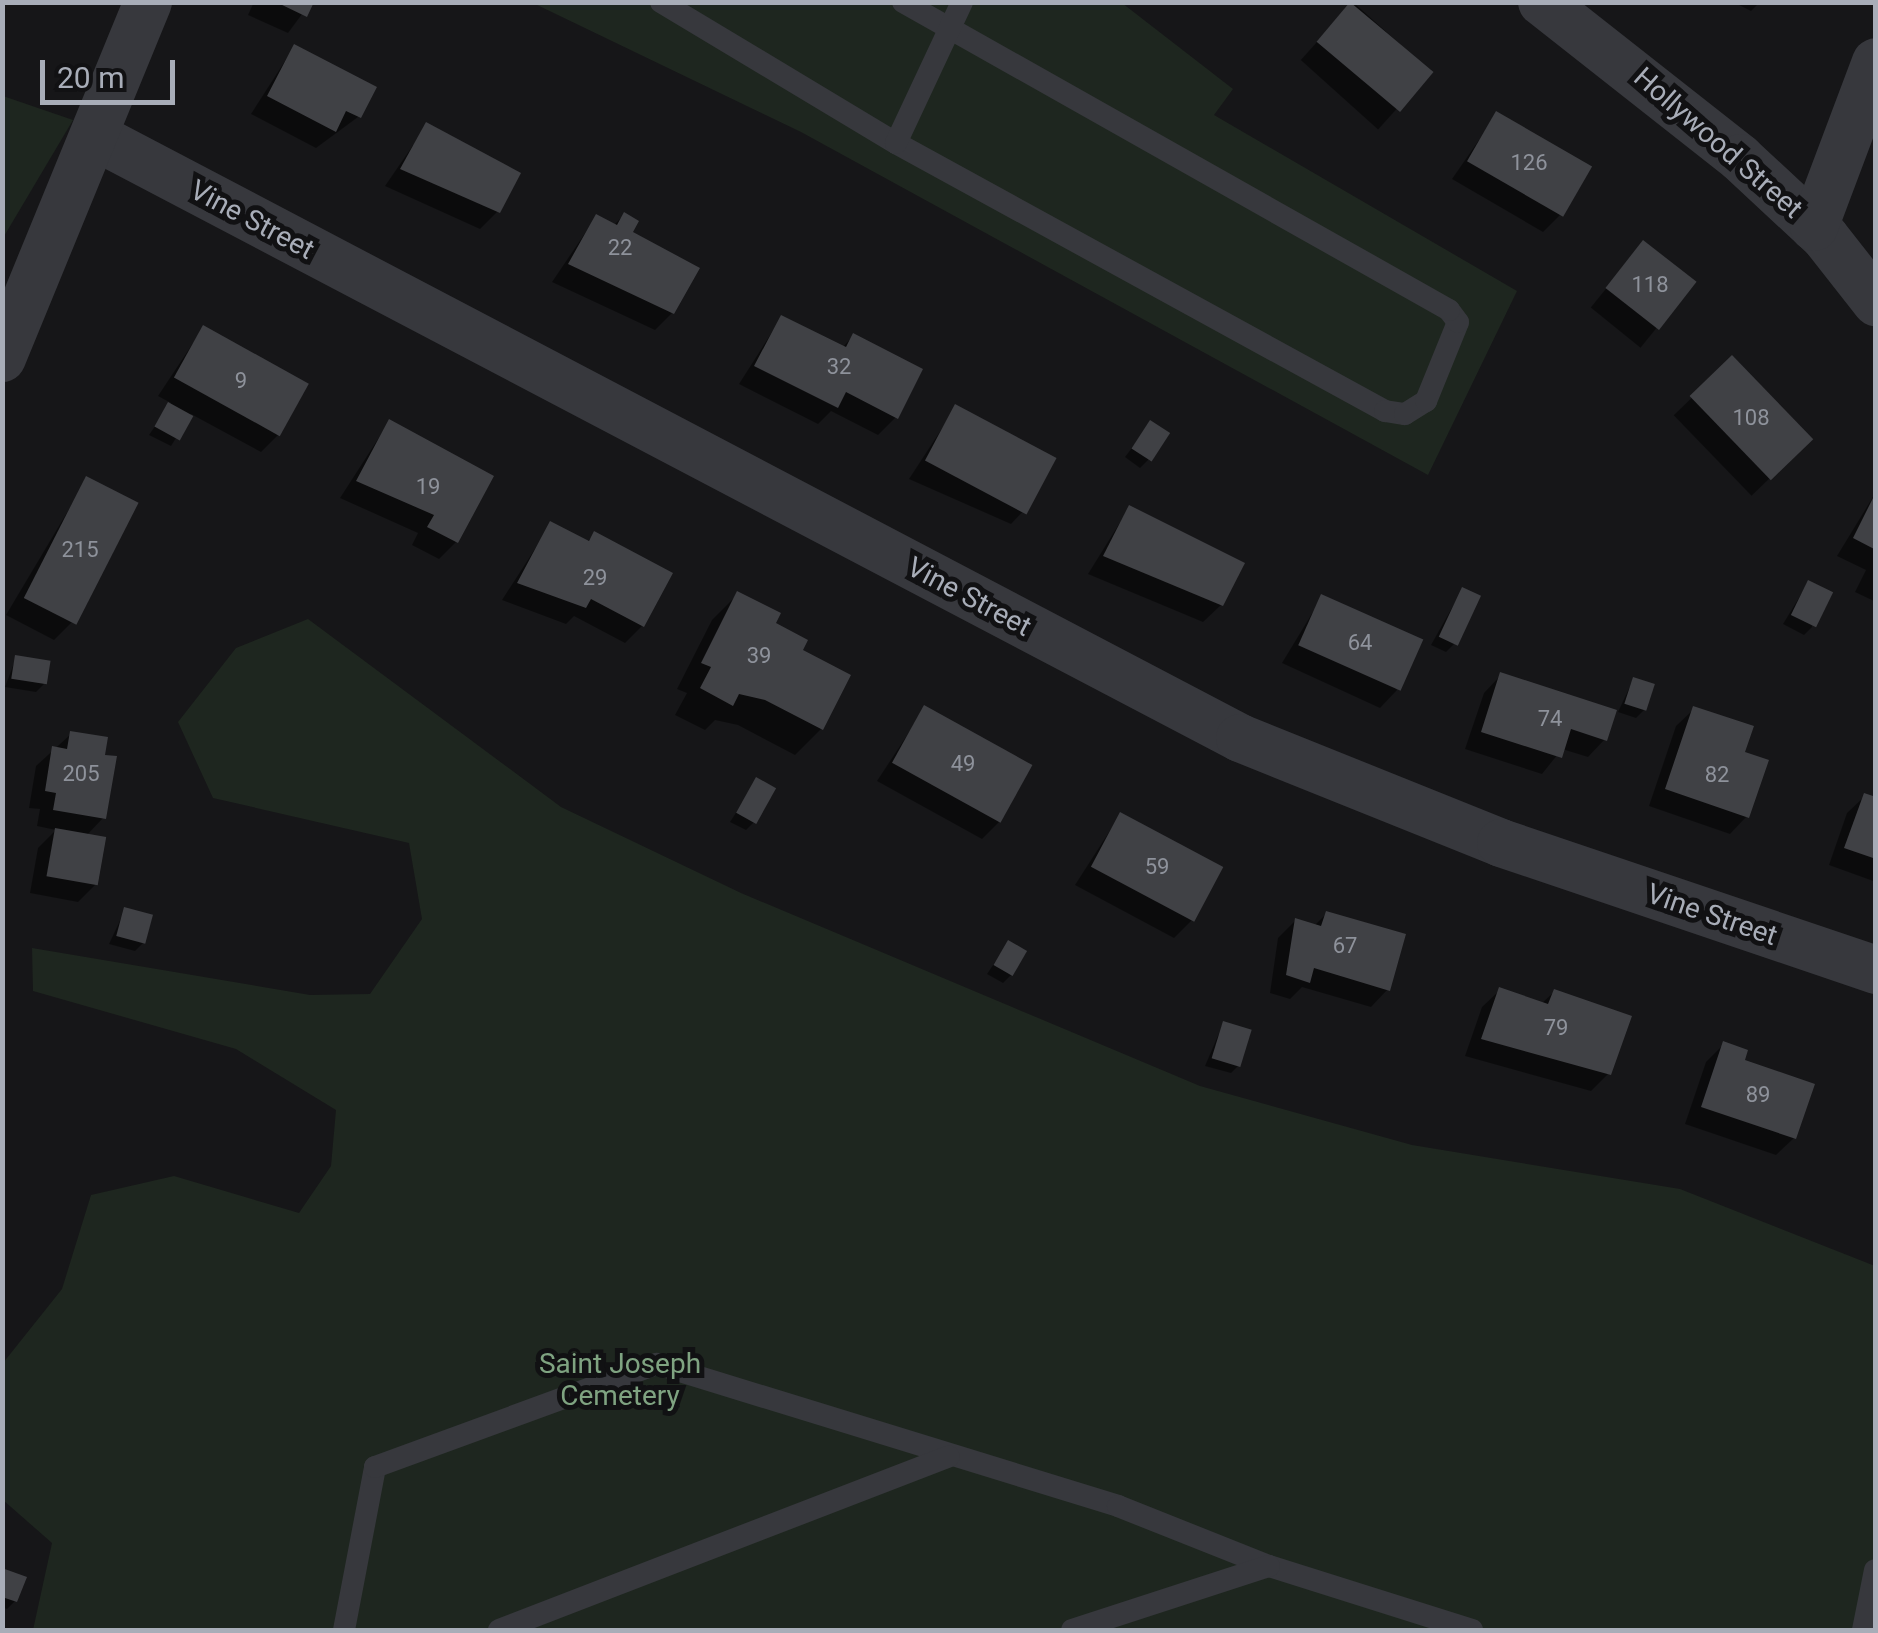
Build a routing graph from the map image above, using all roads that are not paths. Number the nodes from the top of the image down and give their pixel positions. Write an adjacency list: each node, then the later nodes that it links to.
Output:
1 (148, 2): 8 (street)
2 (661, 2): 9 (lane)
3 (903, 2): 6 (lane)
4 (962, 2): 6 (lane)
5 (1542, 2): 10 (street, Hollywood Street)
6 (950, 29): 9 (lane); 9 (lane)
7 (1876, 62): 10 (street)
8 (100, 139): 12 (street); 13 (street, Vine Street)
9 (896, 143)
10 (1814, 227): 11 (street, Hollywood Street)
11 (1876, 302)
12 (2, 358)
13 (1876, 970)
14 (949, 1456): 15 (lane); 17 (lane); 18 (lane)
15 (1269, 1566): 19 (lane); 20 (lane)
16 (1874, 1570): 21 (lane)
17 (344, 1630)
18 (500, 1630)
19 (1072, 1630)
20 (1470, 1630)
21 (1863, 1630)

